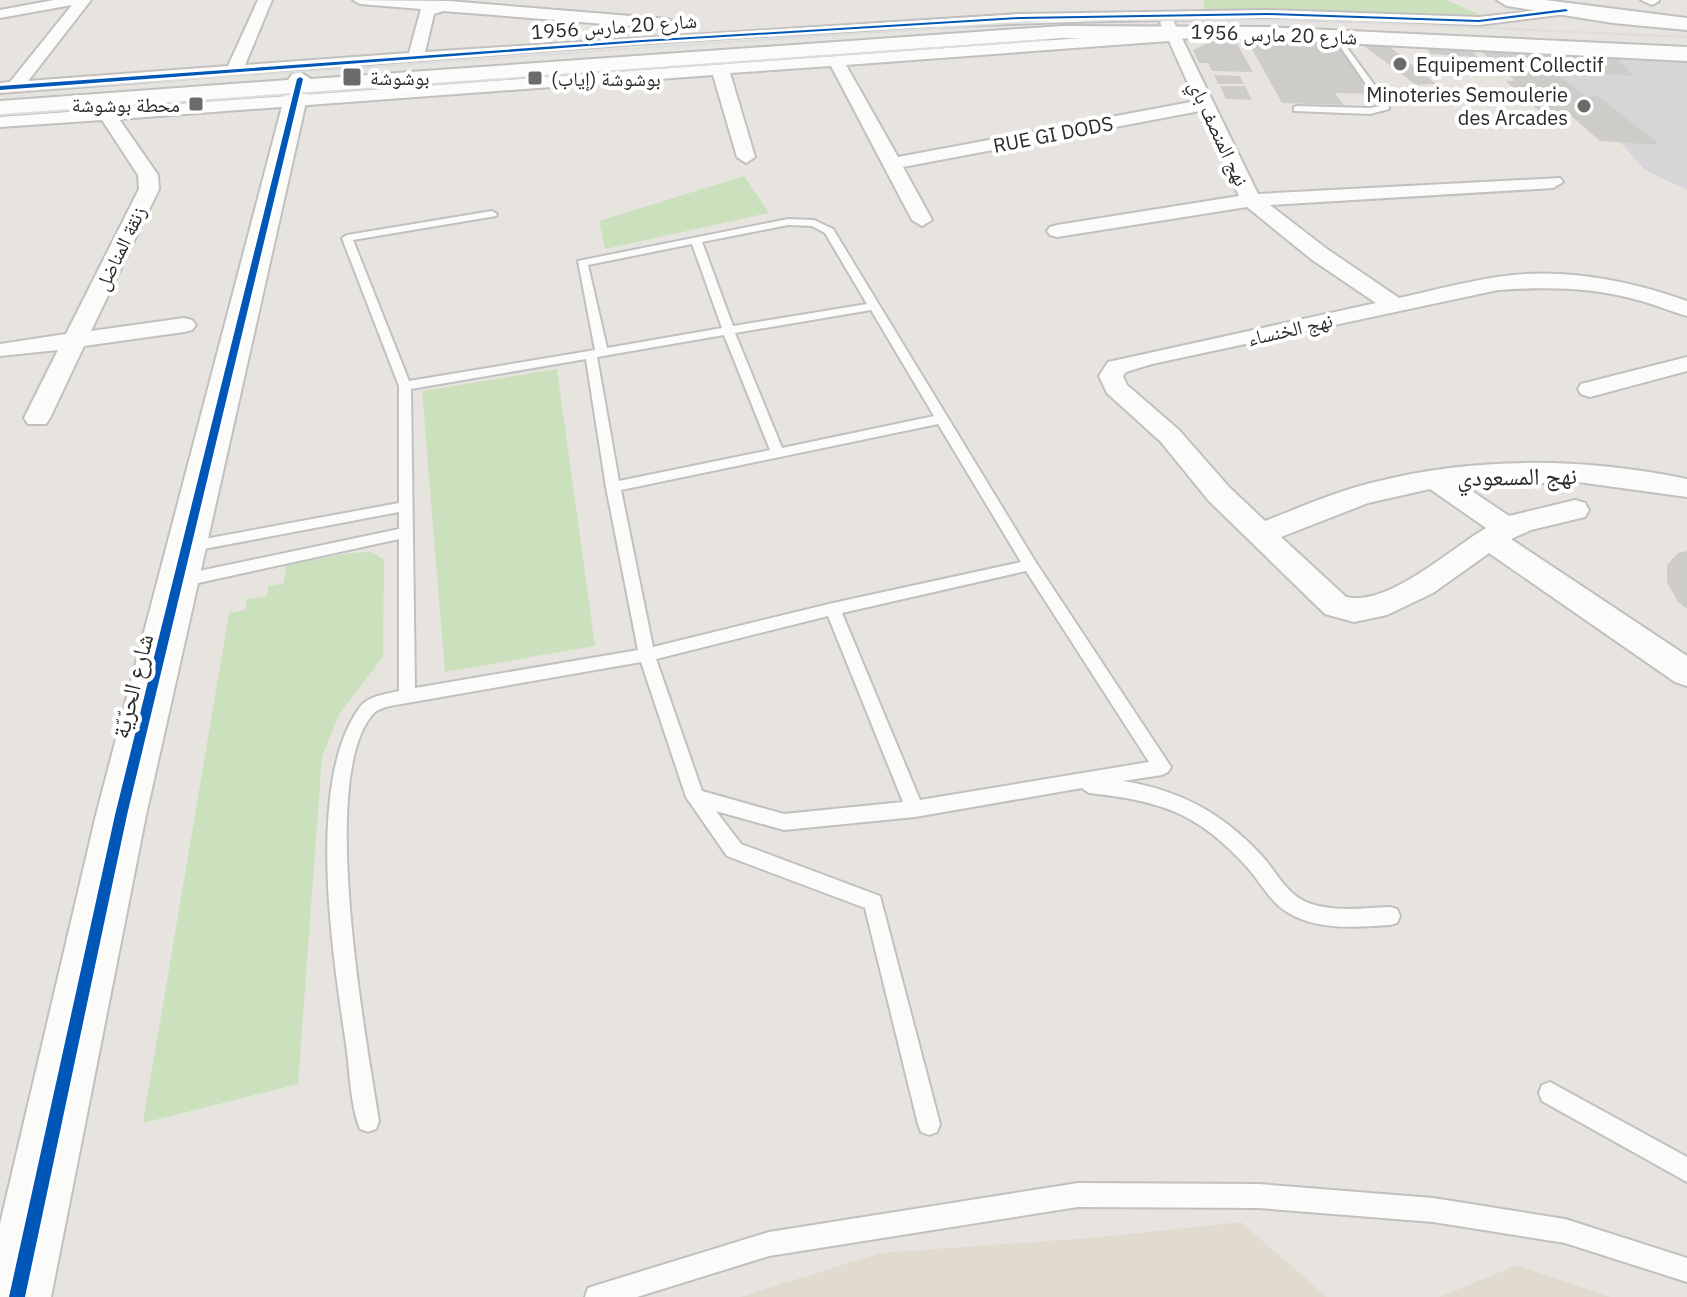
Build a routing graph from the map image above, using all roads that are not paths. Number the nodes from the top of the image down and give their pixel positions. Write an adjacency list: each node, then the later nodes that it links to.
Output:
1 (81, 0): 12 (street); 28 (street)
2 (265, 0): 26 (street)
3 (360, 0): 9 (street)
4 (1475, 0): 14 (main road)
5 (1507, 0): 11 (main road)
6 (1522, 0): 10 (main road)
7 (1656, 1): 10 (main road)
8 (668, 4): 15 (street)
9 (448, 5): 15 (street); 23 (street)
10 (1616, 5): 11 (main road); 16 (main road)
11 (1566, 10): 14 (street, شارع 20 مارس 1956); 16 (main road)
12 (0, 14)
13 (1209, 15): 14 (street, شارع 20 مارس 1956); 17 (street, شارع 20 مارس 1956); 18 (main road, شارع 20 مارس 1956); 19 (main road, شارع 20 مارس 1956)
14 (1492, 21)
15 (656, 23): 17 (street); 20 (street)
16 (1683, 24)
17 (787, 32): 20 (street, شارع 20 مارس 1956)
18 (1174, 35): 21 (main road, شارع 20 مارس 1956); 24 (street, شارع 20 مارس 1956); 27 (main road, شارع 20 مارس 1956); 29 (street, نهج المنصف باي)
19 (1337, 36): 22 (main road, شارع 20 مارس 1956); 31 (lane)
20 (642, 41): 23 (street, شارع 20 مارس 1956)
21 (1687, 47)
22 (1687, 54)
23 (416, 58): 26 (street, شارع 20 مارس 1956)
24 (836, 61): 25 (street, شارع 20 مارس 1956); 39 (street)
25 (720, 69): 27 (street, شارع 20 مارس 1956); 34 (street)
26 (234, 71): 28 (street, شارع 20 مارس 1956)
27 (297, 89): 28 (main road, شارع 20 مارس 1956); 30 (main road, شارع 20 مارس 1956); 32 (street, شارع 20 مارس 1956); 64 (main road, شارع الحرّيّة)
28 (5, 91)
29 (1204, 105): 35 (street, RUE GI DODS); 37 (street, نهج المنصف باي)
30 (0, 108)
31 (1297, 109)
32 (108, 115): 33 (street, شارع 20 مارس 1956); 47 (street, زنقة المناضل)
33 (0, 122)
34 (746, 157)
35 (902, 162)
36 (1553, 182): 37 (street)
37 (1251, 200): 40 (street); 42 (street, نهج المنصف باي)
38 (492, 214): 51 (lane)
39 (922, 220)
40 (1057, 231)
41 (696, 240): 43 (lane); 46 (lane); 49 (lane)
42 (1394, 305): 44 (street, نهج الخنساء); 62 (street, نهج الخنساء)
43 (873, 306): 46 (lane); 54 (lane)
44 (1687, 309)
45 (184, 325): 47 (street)
46 (728, 330): 49 (lane); 55 (lane)
47 (74, 341): 48 (street); 53 (street, زنقة المناضل)
48 (6, 350)
49 (597, 354): 51 (lane); 57 (lane)
50 (1687, 364): 52 (street)
51 (405, 386): 59 (lane)
52 (1590, 389)
53 (37, 418)
54 (941, 419): 55 (lane); 65 (lane)
55 (777, 452): 57 (lane)
56 (1435, 479): 58 (street, نهج المسعودي); 62 (street, نهج المسعودي); 63 (street)
57 (613, 487): 67 (lane)
58 (1687, 488)
59 (406, 506): 61 (lane); 64 (lane)
60 (1575, 510): 63 (street)
61 (405, 533): 64 (lane); 69 (lane)
62 (1259, 534): 63 (street)
63 (1498, 534): 68 (street)
64 (183, 564): 79 (main road, شارع الحرّيّة)
65 (1030, 565): 66 (lane); 70 (lane)
66 (833, 609): 67 (lane); 72 (lane)
67 (647, 655): 69 (lane); 71 (lane)
68 (1687, 673)
69 (407, 696): 75 (lane)
70 (1067, 783): 72 (lane); 73 (lane)
71 (695, 797): 72 (lane); 76 (lane)
72 (915, 809)
73 (1390, 916)
74 (1550, 1093): 77 (lane)
75 (368, 1121)
76 (929, 1124)
77 (1687, 1170)
78 (1687, 1270): 80 (lane)
79 (17, 1297)
80 (597, 1297)

